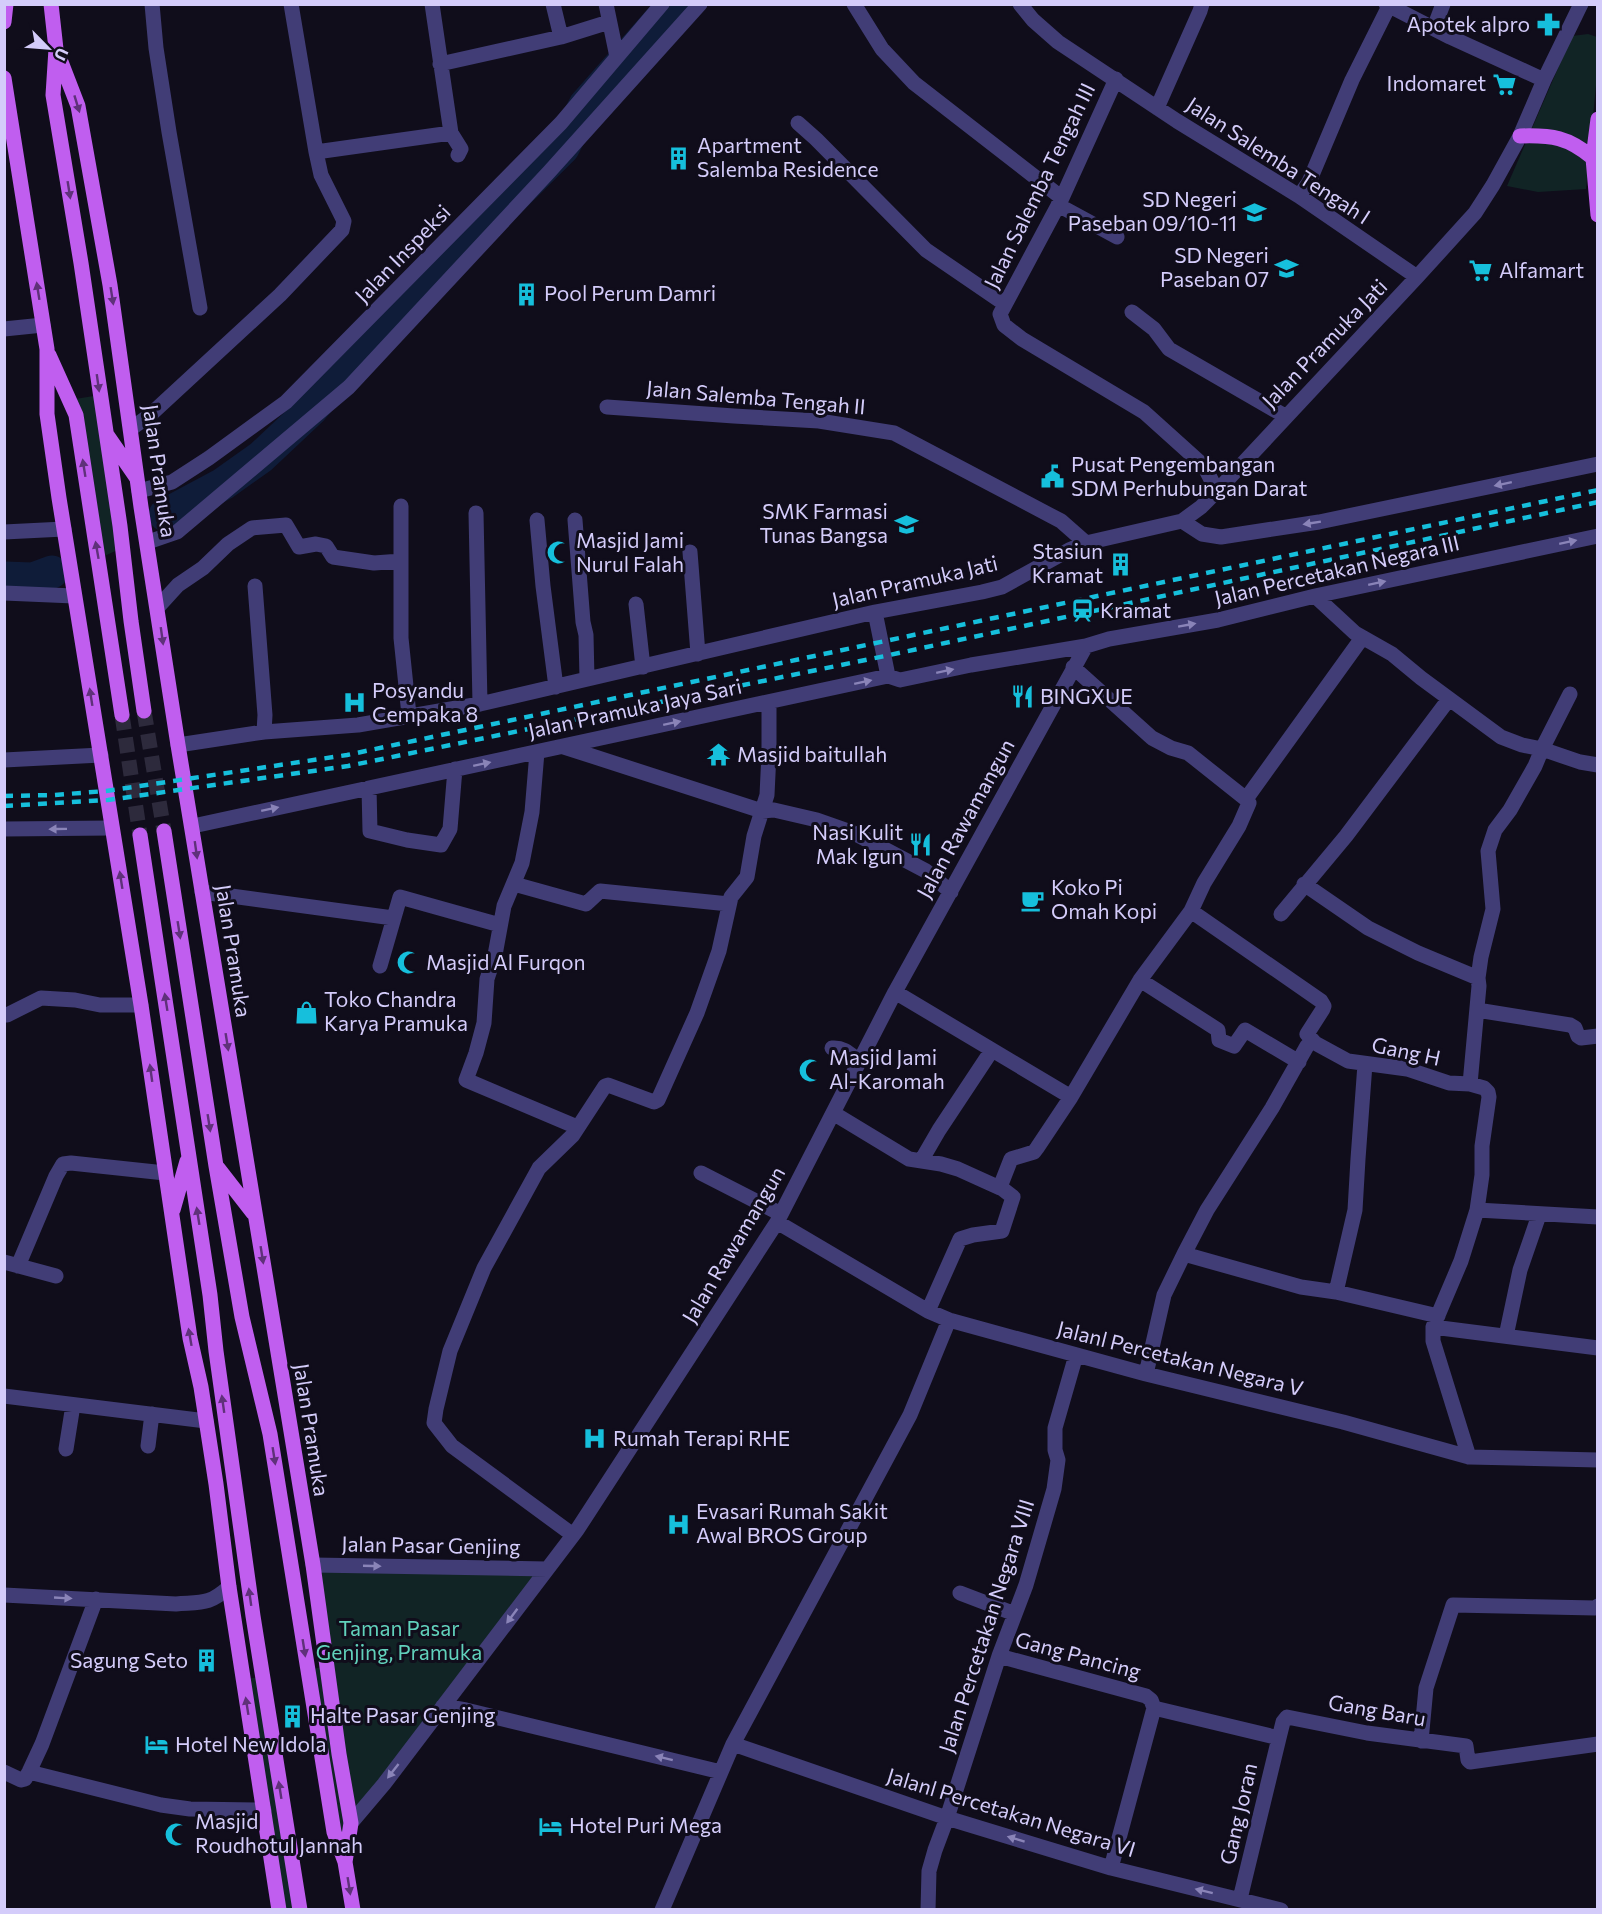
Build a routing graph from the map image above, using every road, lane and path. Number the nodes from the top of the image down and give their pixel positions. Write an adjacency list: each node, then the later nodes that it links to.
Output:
1 (6, 4): 16 (main road)
2 (51, 4): 20 (main road, Jalan Pramuka)
3 (152, 4): 40 (street)
4 (291, 4): 31 (street)
5 (432, 4): 22 (street)
6 (553, 4): 19 (street)
7 (606, 4): 17 (street)
8 (662, 4): 21 (street, Jalan Inspeksi)
9 (700, 4): 60 (street)
10 (854, 4): 35 (street)
11 (1020, 4): 24 (street, Jalan Salemba Tengah I)
12 (1202, 4): 26 (street)
13 (1443, 4): 18 (street)
14 (1581, 4): 25 (street, Jalan Pramuka Jati)
15 (1388, 5): 18 (street); 34 (street)
16 (4, 22)
17 (609, 22): 19 (street); 21 (street)
18 (1434, 28): 25 (street)
19 (561, 37): 22 (street)
20 (56, 49): 47 (main road, Jalan Pramuka, one-way to 47); 48 (main road, Jalan Pramuka, one-way to 48)
21 (617, 57): 51 (street, Jalan Inspeksi)
22 (440, 64): 29 (street)
23 (4, 78): 42 (main road, one-way to 23)
24 (1116, 79): 26 (street, Jalan Salemba Tengah I); 35 (street, Jalan Salemba Tengah III)
25 (1544, 80): 30 (street, Jalan Pramuka Jati)
26 (1157, 108): 34 (street, Jalan Salemba Tengah I)
27 (1598, 119): 33 (main road)
28 (798, 123): 39 (street)
29 (451, 133): 31 (street); 32 (street)
30 (1520, 136): 33 (main road); 38 (street, Jalan Pramuka Jati)
31 (321, 152): 47 (street)
32 (458, 155)
33 (1593, 158): 36 (main road)
34 (1299, 196): 38 (street, Jalan Salemba Tengah I)
35 (1060, 201): 37 (street); 39 (street, Jalan Salemba Tengah III)
36 (1598, 215)
37 (1117, 237)
38 (1418, 278): 46 (street, Jalan Pramuka Jati)
39 (1005, 304): 50 (street, Jalan Salemba Tengah III)
40 (200, 308)
41 (1132, 312): 46 (street)
42 (43, 326): 43 (street); 44 (main road)
43 (4, 329)
44 (46, 349): 57 (main road); 84 (main road, one-way to 44)
45 (607, 407): 61 (street, Jalan Salemba Tengah II)
46 (1285, 416): 50 (street, Jalan Pramuka Jati)
47 (132, 428): 51 (main road, Jalan Pramuka)
48 (106, 433): 51 (main road); 83 (main road, Jalan Pramuka)
49 (1598, 464): 56 (street, one-way to 56)
50 (1217, 490): 56 (street, Jalan Pramuka Jati)
51 (139, 492): 60 (main road, Jalan Pramuka)
52 (401, 506): 63 (street)
53 (476, 513): 82 (street)
54 (537, 520): 78 (street)
55 (575, 520): 77 (street)
56 (1182, 521): 61 (street, Jalan Pramuka Jati)
57 (64, 529): 58 (street); 65 (main road)
58 (4, 532)
59 (1598, 536): 67 (street, Jalan Percetakan Negara III, one-way to 59)
60 (147, 540): 69 (main road, Jalan Pramuka)
61 (1086, 543): 70 (street, Jalan Pramuka Jati)
62 (690, 552): 73 (street)
63 (401, 561): 69 (street); 85 (street)
64 (255, 586): 86 (street)
65 (73, 588): 66 (street); 91 (main road, one-way to 65)
66 (4, 593)
67 (1315, 596): 71 (street); 72 (street, Jalan Percetakan Negara III, one-way to 67)
68 (636, 604): 74 (street)
69 (158, 607): 87 (main road, Jalan Pramuka, one-way to 87)
70 (875, 612): 73 (street, Jalan Pramuka Jati); 76 (street)
71 (1362, 638): 80 (street); 96 (street)
72 (1086, 646): 75 (street, Jalan Rawamangun); 76 (street, Jalan Pramuka Jaya Sari, one-way to 72)
73 (698, 654): 74 (street, Jalan Pramuka Jati)
74 (643, 667): 77 (street, Jalan Pramuka Jati)
75 (1073, 667): 96 (street); 106 (street, Jalan Rawamangun)
76 (888, 676): 81 (street, Jalan Pramuka Jaya Sari, one-way to 76)
77 (587, 679): 78 (street, Jalan Pramuka Jati)
78 (556, 687): 82 (street, Jalan Pramuka Jati)
79 (1570, 694): 89 (street)
80 (1449, 699): 89 (street); 104 (street)
81 (769, 702): 88 (street, Jalan Pramuka Jaya Sari, one-way to 81); 97 (street)
82 (480, 704): 85 (street, Jalan Pramuka Jati)
83 (144, 711)
84 (122, 715)
85 (409, 715): 86 (street, Jalan Pramuka Jati)
86 (264, 732): 87 (street, Jalan Pramuka Jati)
87 (178, 744): 98 (main road, Jalan Pramuka)
88 (563, 746): 90 (street, Jalan Pramuka Jaya Sari); 97 (street)
89 (1542, 749): 93 (street); 113 (street)
90 (537, 752): 94 (street, Jalan Pramuka Jaya Sari, one-way to 90); 103 (street)
91 (101, 754): 92 (street); 99 (main road)
92 (4, 760)
93 (1598, 765)
94 (455, 769): 95 (street, Jalan Pramuka Jaya Sari); 95 (street)
95 (369, 788): 98 (street, Jalan Pramuka Jaya Sari, one-way to 95)
96 (1246, 799): 108 (street)
97 (762, 811): 106 (street); 107 (street)
98 (193, 826): 105 (main road, Jalan Pramuka, one-way to 105)
99 (112, 828): 100 (street, one-way to 100); 116 (main road, one-way to 99)
100 (4, 830)
101 (164, 831): 132 (main road, Jalan Pramuka, one-way to 132)
102 (140, 835): 130 (main road, one-way to 102)
103 (514, 884): 107 (street); 111 (street)
104 (1304, 884): 109 (street); 113 (street)
105 (202, 892): 110 (street); 139 (main road, Jalan Pramuka, one-way to 139)
106 (951, 892): 115 (street, Jalan Rawamangun)
107 (729, 904): 129 (street)
108 (1191, 911): 114 (street); 120 (street)
109 (1281, 914)
110 (393, 918): 111 (street); 112 (street)
111 (500, 925): 129 (street)
112 (380, 966)
113 (1478, 978): 117 (street)
114 (1140, 980): 124 (street); 127 (street)
115 (895, 992): 122 (street); 123 (street, Jalan Rawamangun)
116 (141, 1005): 118 (street); 133 (main road, one-way to 116)
117 (1477, 1010): 119 (street); 126 (street)
118 (4, 1015)
119 (1598, 1036)
120 (1315, 1043): 124 (street); 125 (street, Gang H)
121 (832, 1048): 123 (street)
122 (992, 1050): 127 (street); 131 (street)
123 (859, 1061): 128 (street, Jalan Rawamangun)
124 (1299, 1062): 142 (street)
125 (1365, 1064): 126 (street, Gang H); 145 (street)
126 (1470, 1084): 136 (street)
127 (1071, 1096): 135 (street)
128 (833, 1113): 131 (street); 141 (street, Jalan Rawamangun)
129 (577, 1127): 161 (street)
130 (189, 1155): 138 (main road); 187 (main road, one-way to 130)
131 (921, 1161): 135 (street)
132 (216, 1166): 139 (main road); 183 (main road, Jalan Pramuka, one-way to 183)
133 (165, 1173): 138 (main road); 143 (street)
134 (701, 1173): 141 (street, Jalanl Percetakan Negara V)
135 (1000, 1188): 146 (street)
136 (1477, 1210): 137 (street); 148 (street)
137 (1539, 1215): 140 (street); 149 (street)
138 (171, 1216): 156 (main road, one-way to 138)
139 (255, 1216): 162 (main road, Jalan Pramuka, one-way to 162)
140 (1598, 1217)
141 (779, 1218): 146 (street, Jalanl Percetakan Negara V); 161 (street, Jalan Rawamangun)
142 (1184, 1254): 145 (street); 152 (street)
143 (11, 1264): 144 (street)
144 (56, 1276)
145 (1335, 1292): 148 (street)
146 (928, 1311): 147 (street, Jalanl Percetakan Negara V)
147 (949, 1320): 151 (street, Jalanl Percetakan Negara V); 175 (street)
148 (1436, 1321): 149 (street); 159 (street)
149 (1506, 1336): 150 (street)
150 (1598, 1348)
151 (1076, 1355): 152 (street, Jalanl Percetakan Negara V); 169 (street, Jalan Percetakan Negara VIII)
152 (1146, 1374): 159 (street, Jalanl Percetakan Negara V)
153 (4, 1396): 154 (street)
154 (73, 1405): 155 (street); 158 (street)
155 (152, 1414): 156 (street); 157 (street)
156 (206, 1420): 164 (main road)
157 (148, 1446)
158 (66, 1449)
159 (1469, 1457): 160 (street, Jalanl Percetakan Negara V)
160 (1598, 1460)
161 (573, 1535): 163 (street, Jalan Rawamangun)
162 (314, 1565): 163 (street, Jalan Pasar Genjing, one-way to 163); 182 (main road, Jalan Pramuka)
163 (547, 1569): 171 (street, Jalan Rawamangun, one-way to 171)
164 (229, 1587): 167 (street); 180 (main road, one-way to 164)
165 (960, 1593): 169 (street)
166 (4, 1595): 167 (street, one-way to 167)
167 (96, 1599): 178 (street)
168 (1598, 1606): 174 (street)
169 (1015, 1614): 170 (street, Jalan Percetakan Negara VIII)
170 (999, 1656): 172 (street, Gang Pancing); 181 (street, Jalan Percetakan Negara VIII)
171 (443, 1706): 179 (street, one-way to 171); 182 (street, Jalan Rawamangun, one-way to 182)
172 (1154, 1708): 173 (street); 184 (street, Gang Pancing)
173 (1279, 1738): 174 (street, Gang Baru); 185 (street, Gang Joran)
174 (1421, 1741): 176 (street, Gang Baru)
175 (733, 1744): 179 (street); 181 (street, Jalanl Percetakan Negara VI)
176 (1598, 1744)
177 (4, 1772): 178 (street)
178 (30, 1772): 180 (street)
179 (721, 1772): 189 (street)
180 (264, 1810): 186 (main road)
181 (947, 1818): 184 (street, Jalanl Percetakan Negara VI, one-way to 181); 190 (street, Jalan Percetakan Negara VIII)
182 (351, 1823): 183 (main road, Jalan Pramuka)
183 (345, 1862): 188 (main road, Jalan Pramuka, one-way to 188)
184 (1111, 1868): 185 (street, Jalanl Percetakan Negara VI, one-way to 184)
185 (1240, 1899): 191 (street, Jalanl Percetakan Negara VI)
186 (279, 1910)
187 (300, 1910)
188 (353, 1910)
189 (662, 1910)
190 (928, 1910)
191 (1281, 1910)

